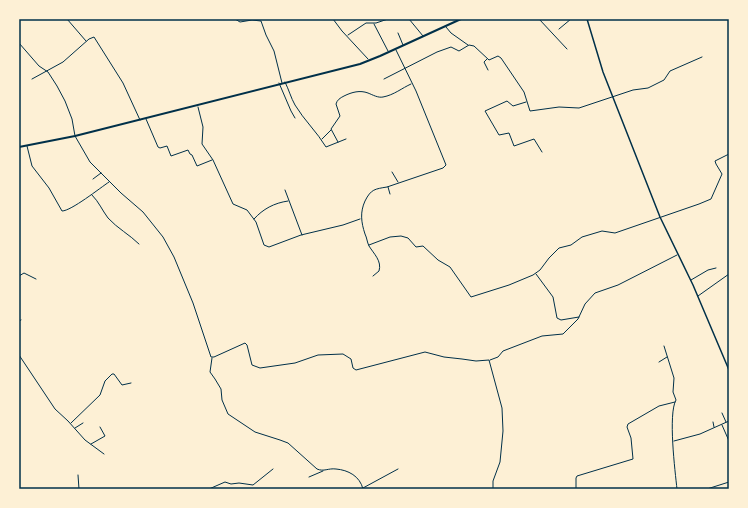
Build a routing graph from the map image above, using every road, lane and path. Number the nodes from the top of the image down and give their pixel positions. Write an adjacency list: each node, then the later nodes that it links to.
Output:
1 (67, 19): 16 (street)
2 (235, 19): 31 (street)
3 (333, 19): 14 (street)
4 (388, 19): 10 (street)
5 (409, 19): 15 (street)
6 (461, 19): 11 (highway)
7 (539, 19): 21 (street)
8 (571, 19): 12 (street)
9 (587, 19): 33 (street)
10 (373, 23): 14 (street); 22 (street)
11 (446, 26): 15 (highway); 18 (street)
12 (559, 29)
13 (398, 33): 19 (street)
14 (347, 36): 25 (street)
15 (424, 36): 19 (highway)
16 (86, 42): 28 (street); 38 (street)
17 (19, 43): 28 (street)
18 (468, 45): 24 (street); 26 (street)
19 (403, 46): 20 (highway)
20 (396, 49): 22 (highway); 26 (street)
21 (567, 49)
22 (388, 53): 25 (highway)
23 (702, 57): 33 (street)
24 (488, 59): 27 (street); 34 (street)
25 (369, 60): 31 (highway)
26 (405, 68): 30 (street); 32 (street)
27 (488, 70)
28 (47, 71): 29 (street); 40 (street)
29 (32, 79)
30 (384, 79)
31 (282, 82): 35 (highway); 36 (street); 41 (street)
32 (412, 84): 39 (street); 53 (street)
33 (612, 96): 34 (street); 59 (street)
34 (526, 102): 46 (street)
35 (198, 105): 37 (highway); 48 (street)
36 (295, 118)
37 (145, 119): 38 (highway); 48 (street)
38 (140, 120): 40 (highway)
39 (331, 129): 41 (street); 43 (street)
40 (74, 136): 44 (highway); 50 (street)
41 (321, 139): 43 (street)
42 (346, 139): 43 (street)
43 (338, 142)
44 (26, 145): 45 (highway); 56 (street)
45 (19, 147)
46 (542, 152)
47 (729, 154): 59 (street)
48 (213, 160): 60 (street)
49 (392, 172): 53 (street)
50 (102, 173): 51 (street); 52 (street)
51 (93, 179)
52 (110, 181): 56 (street); 80 (street)
53 (398, 183): 54 (street)
54 (388, 186): 57 (street); 61 (street)
55 (285, 190): 58 (street)
56 (92, 194): 63 (street)
57 (390, 194)
58 (289, 201): 60 (street); 62 (street)
59 (660, 217): 65 (street); 67 (street)
60 (254, 219): 62 (street)
61 (361, 219): 62 (street); 64 (street)
62 (303, 235)
63 (139, 244)
64 (369, 245): 67 (street); 70 (street)
65 (677, 255): 72 (street); 74 (street)
66 (716, 268): 72 (street)
67 (536, 273): 74 (street)
68 (729, 274): 73 (street)
69 (19, 276): 71 (street)
70 (373, 276)
71 (36, 279)
72 (690, 281): 73 (street)
73 (697, 296): 83 (street)
74 (580, 317): 81 (street)
75 (21, 320): 76 (street)
76 (19, 321)
77 (664, 346): 79 (street)
78 (19, 355): 91 (street)
79 (667, 356): 82 (street); 85 (street)
80 (212, 357): 81 (street); 102 (street)
81 (489, 360): 109 (street)
82 (659, 362)
83 (729, 370)
84 (132, 383): 91 (street)
85 (675, 402): 97 (street); 110 (street)
86 (722, 413): 90 (street)
87 (729, 421): 90 (street)
88 (713, 422): 94 (street)
89 (83, 423): 95 (street)
90 (726, 423): 92 (street)
91 (71, 424): 95 (street)
92 (722, 425): 94 (street); 96 (street)
93 (100, 427): 98 (street)
94 (715, 427): 97 (street)
95 (75, 429): 98 (street)
96 (729, 441)
97 (674, 442): 111 (street)
98 (91, 444): 99 (street)
99 (104, 454)
100 (273, 469): 108 (street)
101 (398, 469): 106 (street)
102 (323, 471): 104 (street); 106 (street)
103 (78, 475): 107 (street)
104 (309, 477)
105 (729, 482): 112 (street)
106 (363, 488)
107 (79, 489)
108 (209, 489)
109 (493, 489)
110 (576, 489)
111 (677, 489)
112 (707, 489)

